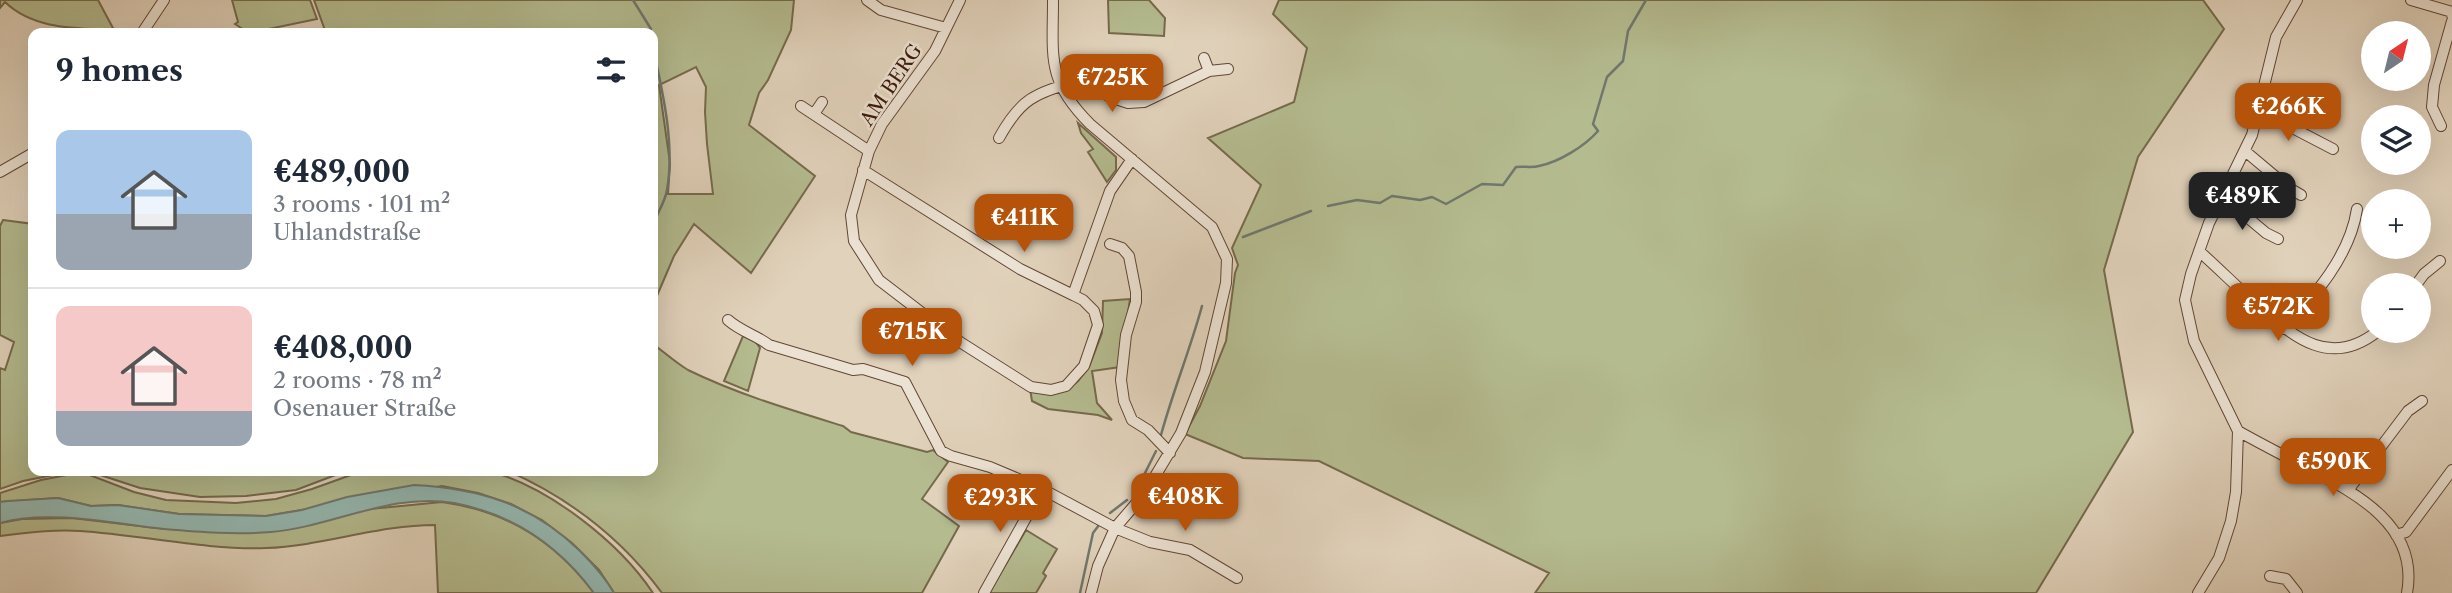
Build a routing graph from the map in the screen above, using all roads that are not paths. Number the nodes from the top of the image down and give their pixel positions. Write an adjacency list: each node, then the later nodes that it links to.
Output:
1 (164, 0): 9 (street)
2 (867, 0): 10 (street)
3 (960, 0): 10 (street, AM BERG)
4 (1053, 0): 14 (street)
5 (2411, 0): 7 (street)
6 (2292, 2): 17 (street)
7 (2452, 15)
8 (2452, 22): 19 (street)
9 (145, 28)
10 (946, 28): 22 (street, AM BERG)
11 (1204, 58): 13 (street)
12 (1228, 69): 13 (street)
13 (1209, 71): 14 (street)
14 (1060, 88): 20 (street); 25 (street)
15 (822, 102): 18 (street)
16 (802, 106): 18 (street, AM BERG)
17 (2258, 110): 21 (street); 23 (street)
18 (814, 114): 22 (street, AM BERG)
19 (2441, 126)
20 (999, 138)
21 (2333, 149)
22 (869, 151): 26 (street, AM BERG)
23 (2245, 151): 28 (street); 29 (street)
24 (28, 156): 27 (street)
25 (1132, 159): 38 (street); 44 (street)
26 (863, 170): 38 (street, AM BERG); 38 (street, AM BERG)
27 (0, 172)
28 (2301, 195)
29 (2222, 196): 31 (street); 33 (street)
30 (2357, 209): 40 (street)
31 (2278, 239)
32 (1110, 244): 35 (street)
33 (2199, 251): 40 (street); 43 (street)
34 (1142, 253): 35 (street)
35 (1129, 256): 44 (street)
36 (2440, 261): 37 (street)
37 (2425, 273)
38 (1073, 295)
39 (728, 320): 46 (street)
40 (2284, 329): 41 (street)
41 (2361, 342)
42 (2422, 401): 47 (street)
43 (2238, 431): 47 (street); 54 (street)
44 (1170, 453): 48 (street)
45 (2452, 470): 49 (street)
46 (1042, 489): 48 (street); 52 (street)
47 (2348, 489): 49 (street)
48 (1115, 528): 51 (street); 53 (street)
49 (2396, 535): 56 (street)
50 (2270, 576): 55 (street)
51 (1237, 578)
52 (984, 593)
53 (1091, 593)
54 (2198, 593)
55 (2297, 593)
56 (2407, 593)

